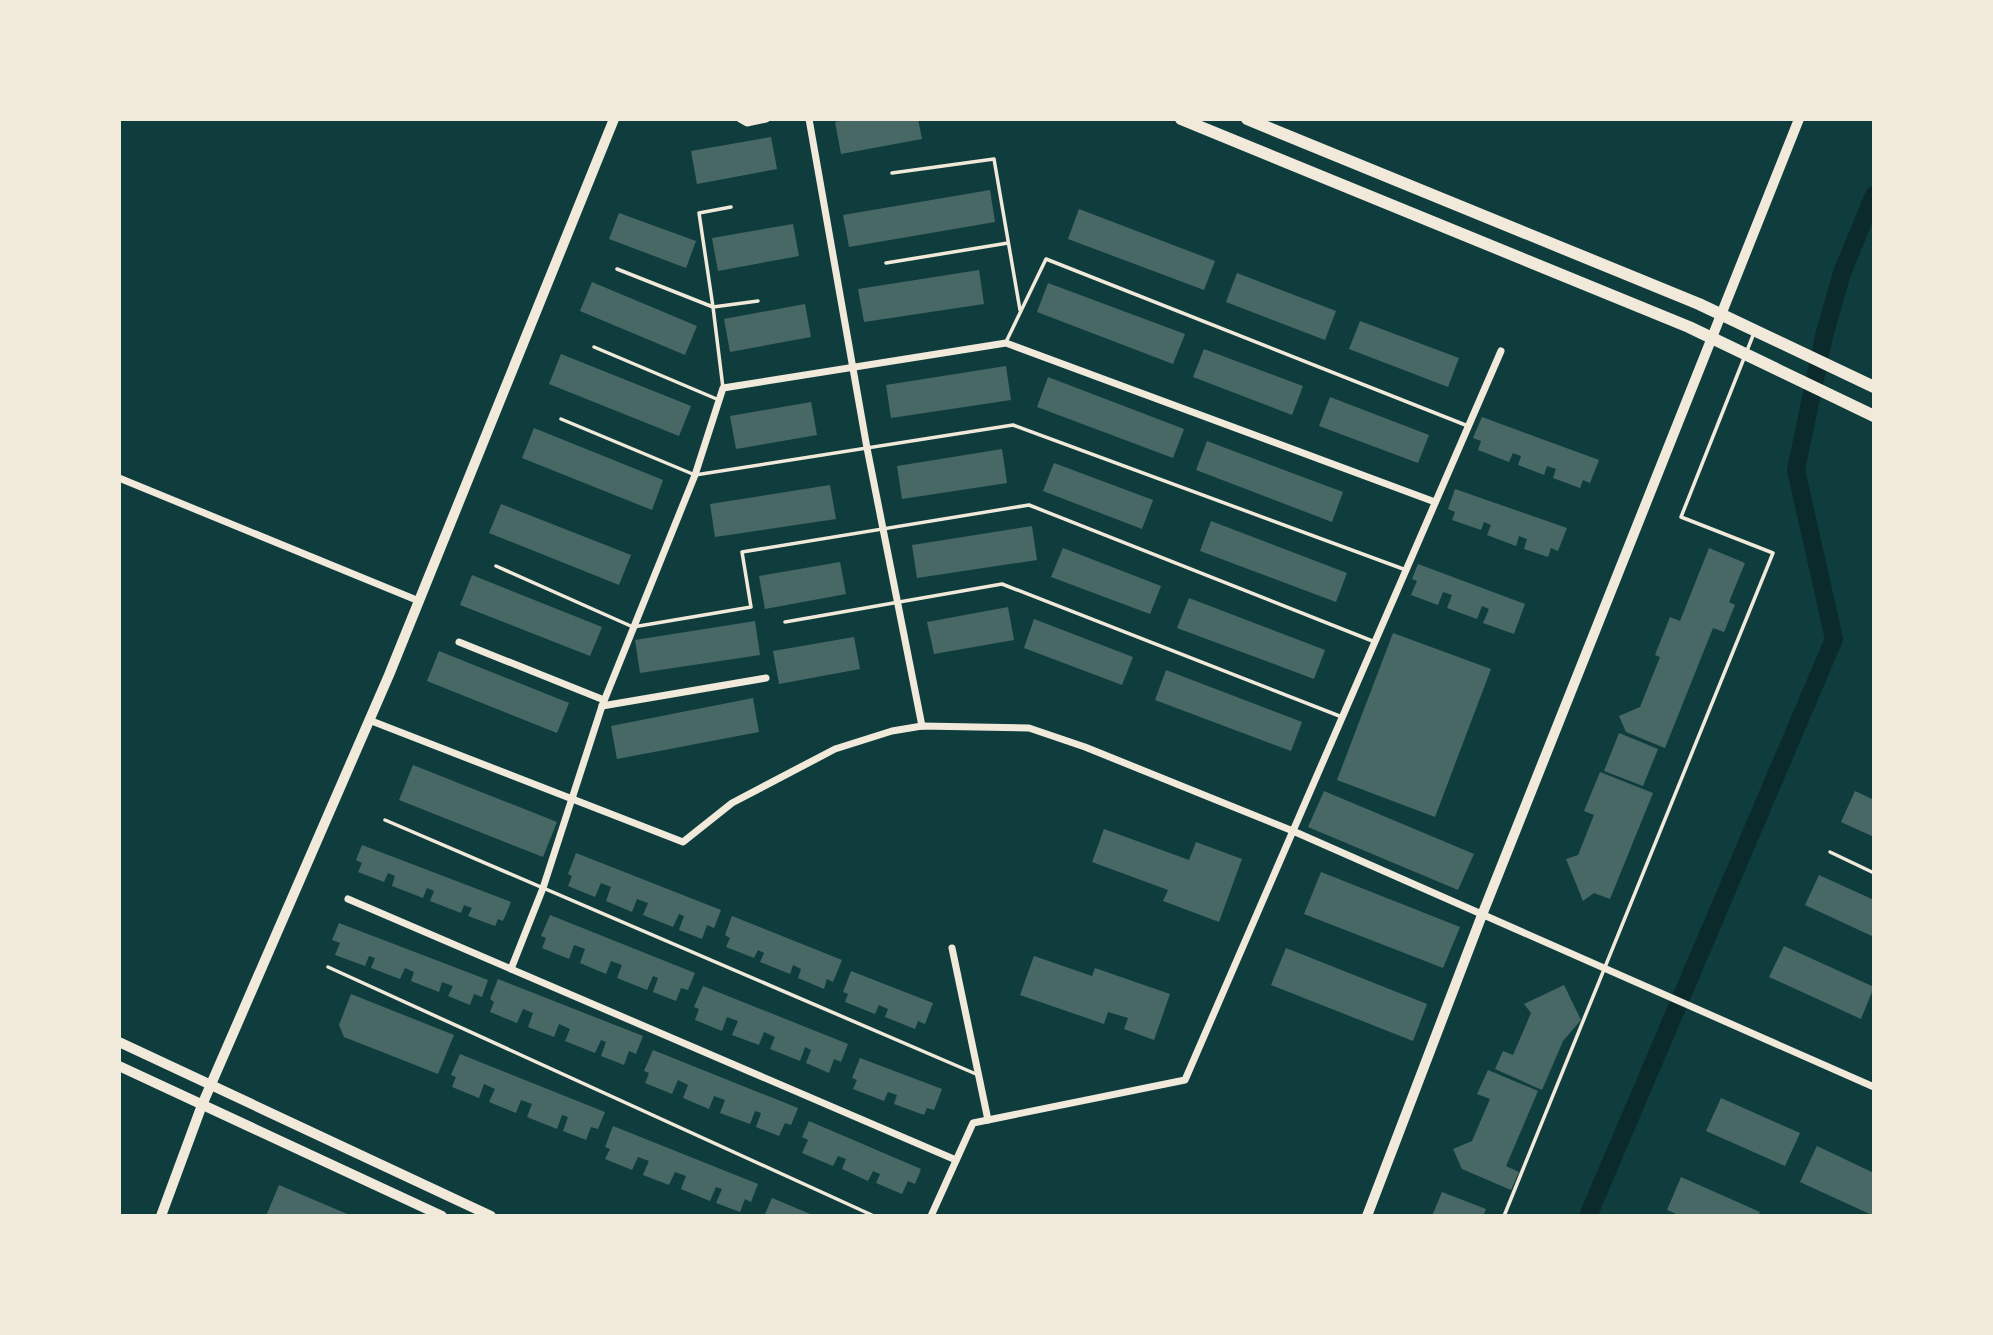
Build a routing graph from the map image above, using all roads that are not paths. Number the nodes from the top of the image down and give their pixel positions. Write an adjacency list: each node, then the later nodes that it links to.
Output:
1 (614, 119): 37 (street)
2 (740, 119): 3 (street)
3 (766, 119)
4 (809, 119): 23 (street)
5 (1181, 119): 18 (main road)
6 (1247, 119): 16 (main road)
7 (1799, 119): 16 (street)
8 (892, 173): 10 (lane)
9 (731, 207): 14 (lane)
10 (1008, 243): 11 (lane); 15 (lane)
11 (887, 263)
12 (617, 269): 14 (lane)
13 (758, 301): 14 (lane)
14 (713, 307): 25 (lane)
15 (1020, 312): 19 (lane); 29 (lane)
16 (1720, 314): 17 (main road); 18 (street)
17 (1755, 331): 22 (lane); 24 (main road)
18 (1710, 337): 22 (main road); 55 (street)
19 (1006, 343): 23 (street); 33 (street)
20 (594, 347): 26 (lane)
21 (1501, 351): 29 (street)
22 (1745, 354): 27 (main road); 59 (lane)
23 (855, 367): 25 (street); 30 (street)
24 (1874, 387)
25 (723, 388): 26 (street)
26 (719, 400): 31 (street)
27 (1874, 416)
28 (561, 419): 31 (lane)
29 (1468, 426): 33 (street)
30 (867, 448): 31 (lane); 34 (street); 36 (lane)
31 (695, 475): 40 (street)
32 (119, 478): 37 (street)
33 (1436, 502): 36 (street)
34 (884, 529): 38 (street); 40 (lane); 42 (lane)
35 (496, 566): 40 (lane)
36 (1406, 570): 42 (street)
37 (419, 601): 46 (street)
38 (898, 602): 39 (lane); 45 (lane); 47 (street)
39 (785, 622)
40 (633, 627): 44 (street)
41 (459, 642): 44 (street)
42 (1375, 642): 45 (street)
43 (766, 678): 44 (street)
44 (603, 703): 48 (street)
45 (1342, 717): 50 (street)
46 (369, 720): 48 (street); 63 (street)
47 (922, 726): 48 (street); 50 (street)
48 (572, 800): 53 (street)
49 (385, 820): 53 (lane)
50 (1293, 831): 55 (street); 66 (street)
51 (1830, 852): 52 (lane)
52 (1874, 873)
53 (543, 888): 58 (street); 62 (lane)
54 (348, 900): 58 (street)
55 (1482, 915): 59 (street); 73 (street)
56 (952, 948): 62 (street)
57 (328, 967): 71 (lane)
58 (511, 969): 67 (street)
59 (1604, 969): 64 (street); 74 (lane)
60 (119, 1042): 63 (street)
61 (119, 1066): 65 (street)
62 (978, 1075): 66 (street)
63 (211, 1085): 65 (street); 70 (street)
64 (1874, 1087)
65 (202, 1105): 68 (street); 69 (street)
66 (988, 1119): 67 (street)
67 (956, 1160): 72 (street)
68 (161, 1216)
69 (442, 1216)
70 (491, 1216)
71 (874, 1216)
72 (931, 1216)
73 (1367, 1216)
74 (1504, 1216)

